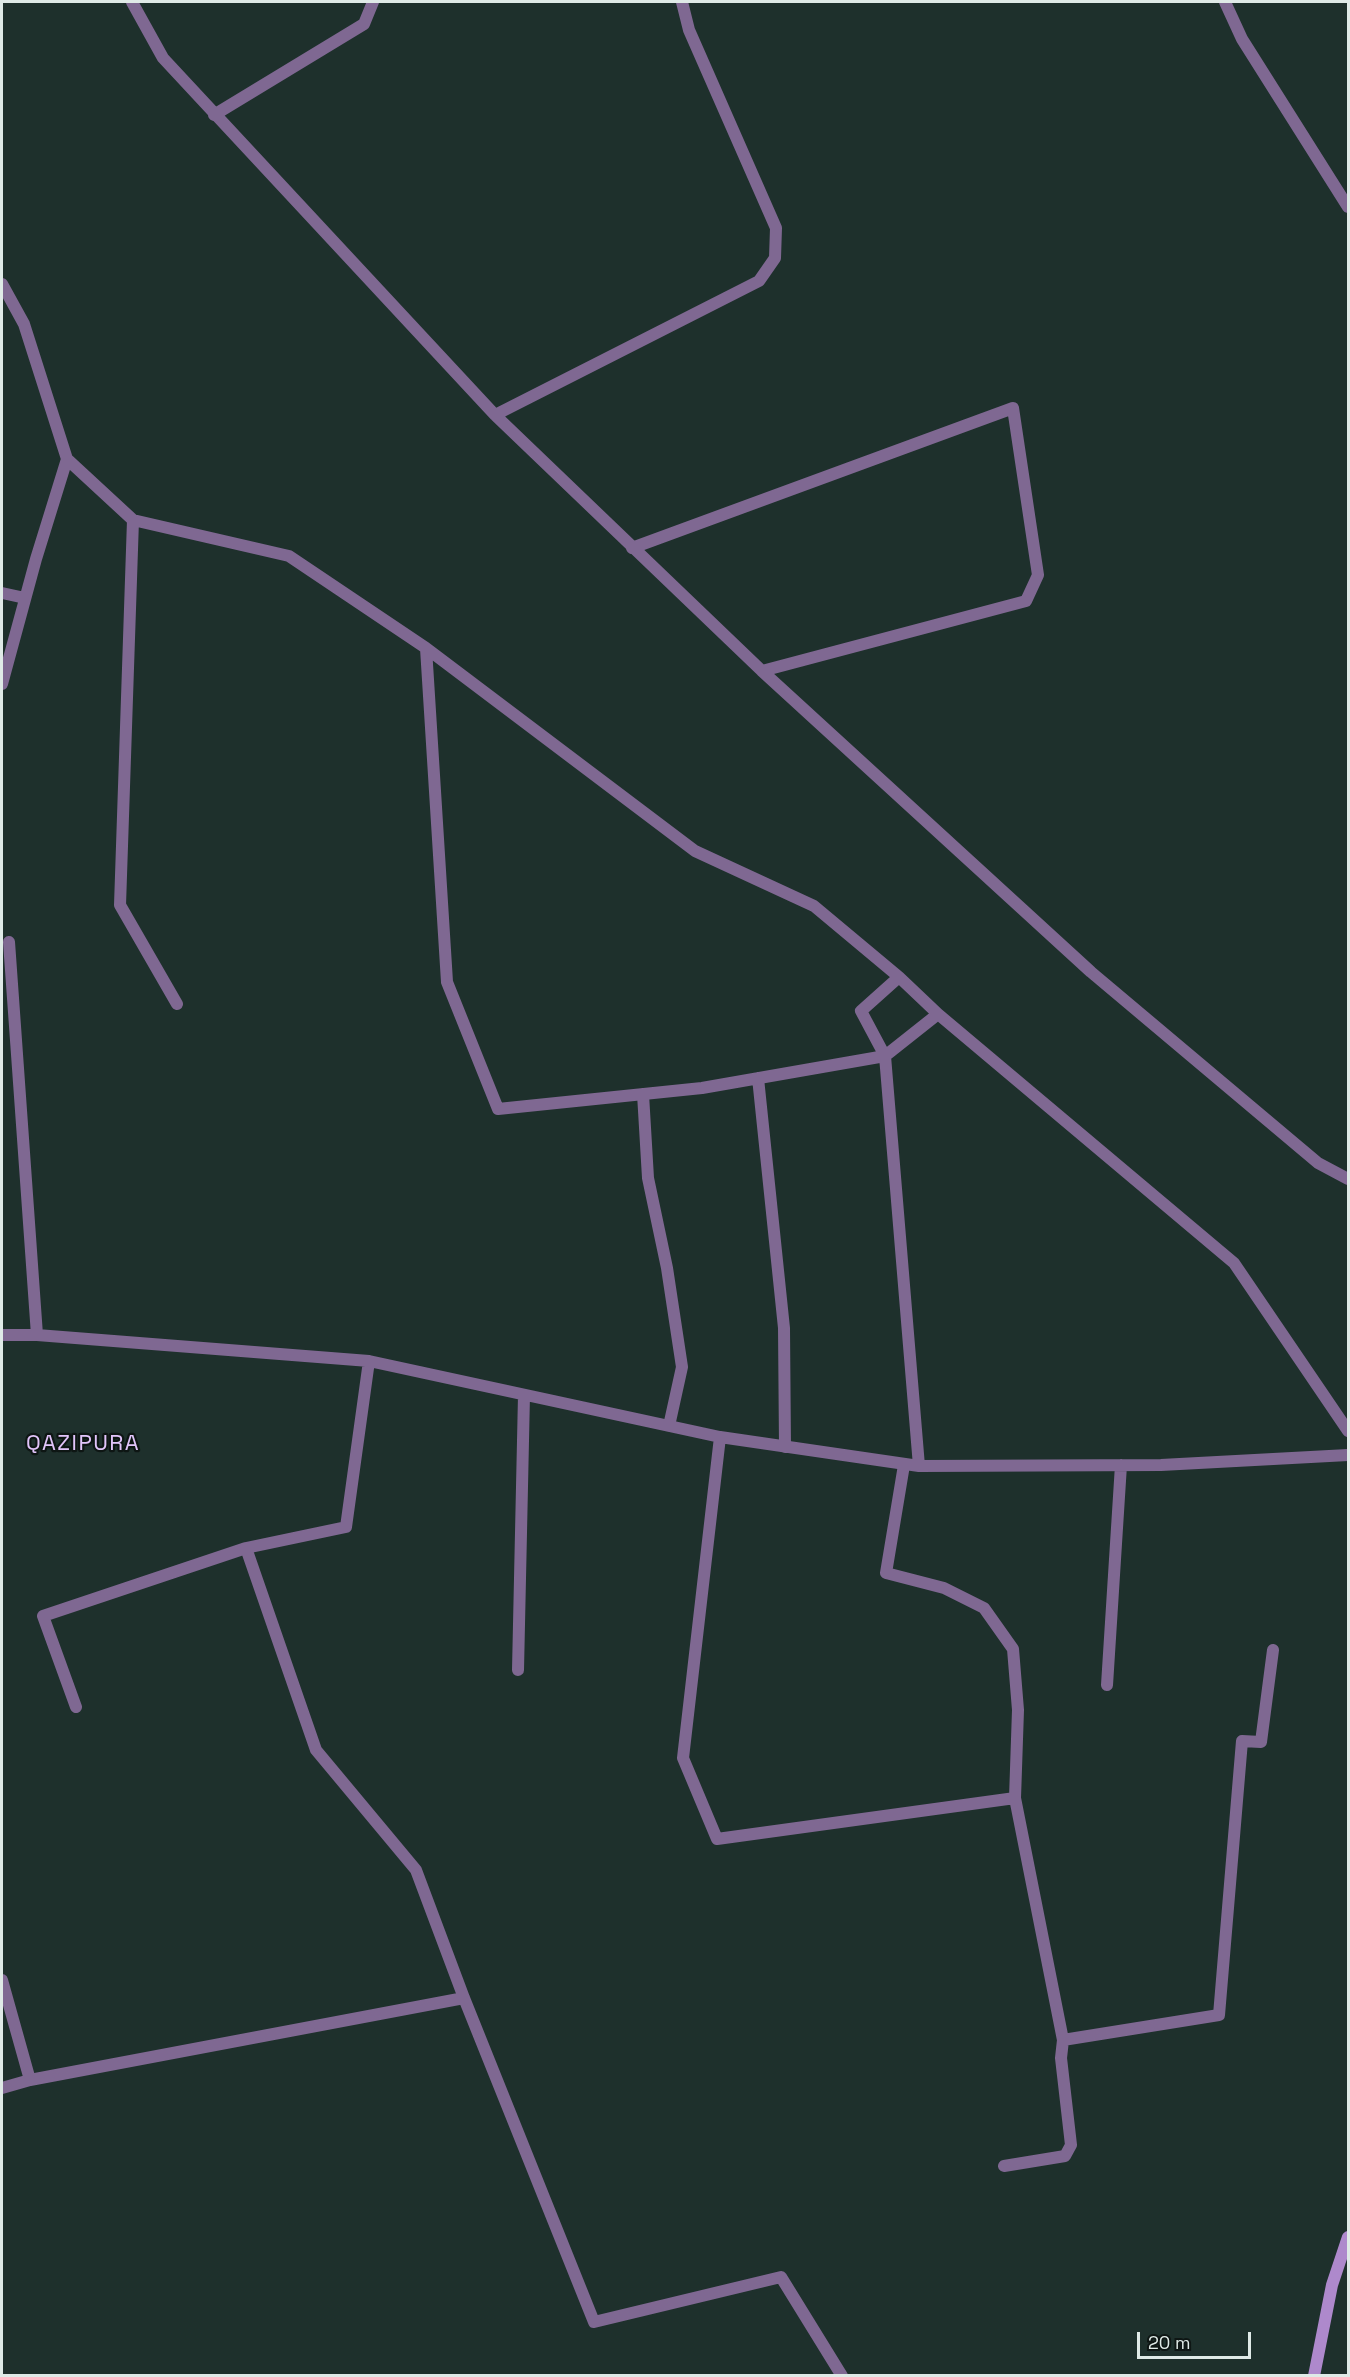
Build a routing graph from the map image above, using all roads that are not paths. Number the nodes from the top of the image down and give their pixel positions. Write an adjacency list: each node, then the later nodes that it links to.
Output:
1 (132, 2): 5 (street)
2 (373, 2): 5 (street)
3 (682, 2): 8 (street)
4 (1225, 2): 6 (street)
5 (214, 116): 8 (street)
6 (1348, 207)
7 (2, 284): 9 (street)
8 (495, 415): 11 (street)
9 (67, 459): 10 (street); 13 (street)
10 (133, 520): 14 (street); 19 (street)
11 (632, 548): 15 (street); 15 (street)
12 (2, 593): 13 (street)
13 (25, 598): 16 (street)
14 (426, 648): 18 (street); 23 (street)
15 (762, 671): 24 (street)
16 (2, 684)
17 (9, 942): 26 (street)
18 (899, 977): 20 (street); 21 (street)
19 (177, 1004)
20 (938, 1014): 21 (street); 30 (street)
21 (885, 1056): 22 (street); 36 (street)
22 (758, 1078): 23 (street); 32 (street)
23 (643, 1094): 29 (street)
24 (1348, 1179)
25 (2, 1335): 26 (street)
26 (37, 1335): 27 (street)
27 (369, 1361): 28 (street); 37 (street)
28 (524, 1395): 29 (street); 39 (street)
29 (669, 1426): 31 (street)
30 (1348, 1431)
31 (720, 1437): 32 (street); 42 (street)
32 (785, 1447): 34 (street)
33 (1348, 1455): 35 (street)
34 (904, 1465): 36 (street); 42 (street)
35 (1121, 1465): 36 (street); 40 (street)
36 (919, 1466)
37 (246, 1548): 41 (street); 44 (street)
38 (1273, 1650): 45 (street)
39 (518, 1670)
40 (1107, 1685)
41 (76, 1707)
42 (1015, 1798): 45 (street)
43 (2, 1980): 46 (street)
44 (464, 1998): 46 (street); 50 (street)
45 (1063, 2040): 48 (street)
46 (30, 2080): 47 (street)
47 (2, 2088)
48 (1004, 2166)
49 (1348, 2237): 51 (main road)
50 (842, 2376)
51 (1314, 2376)

